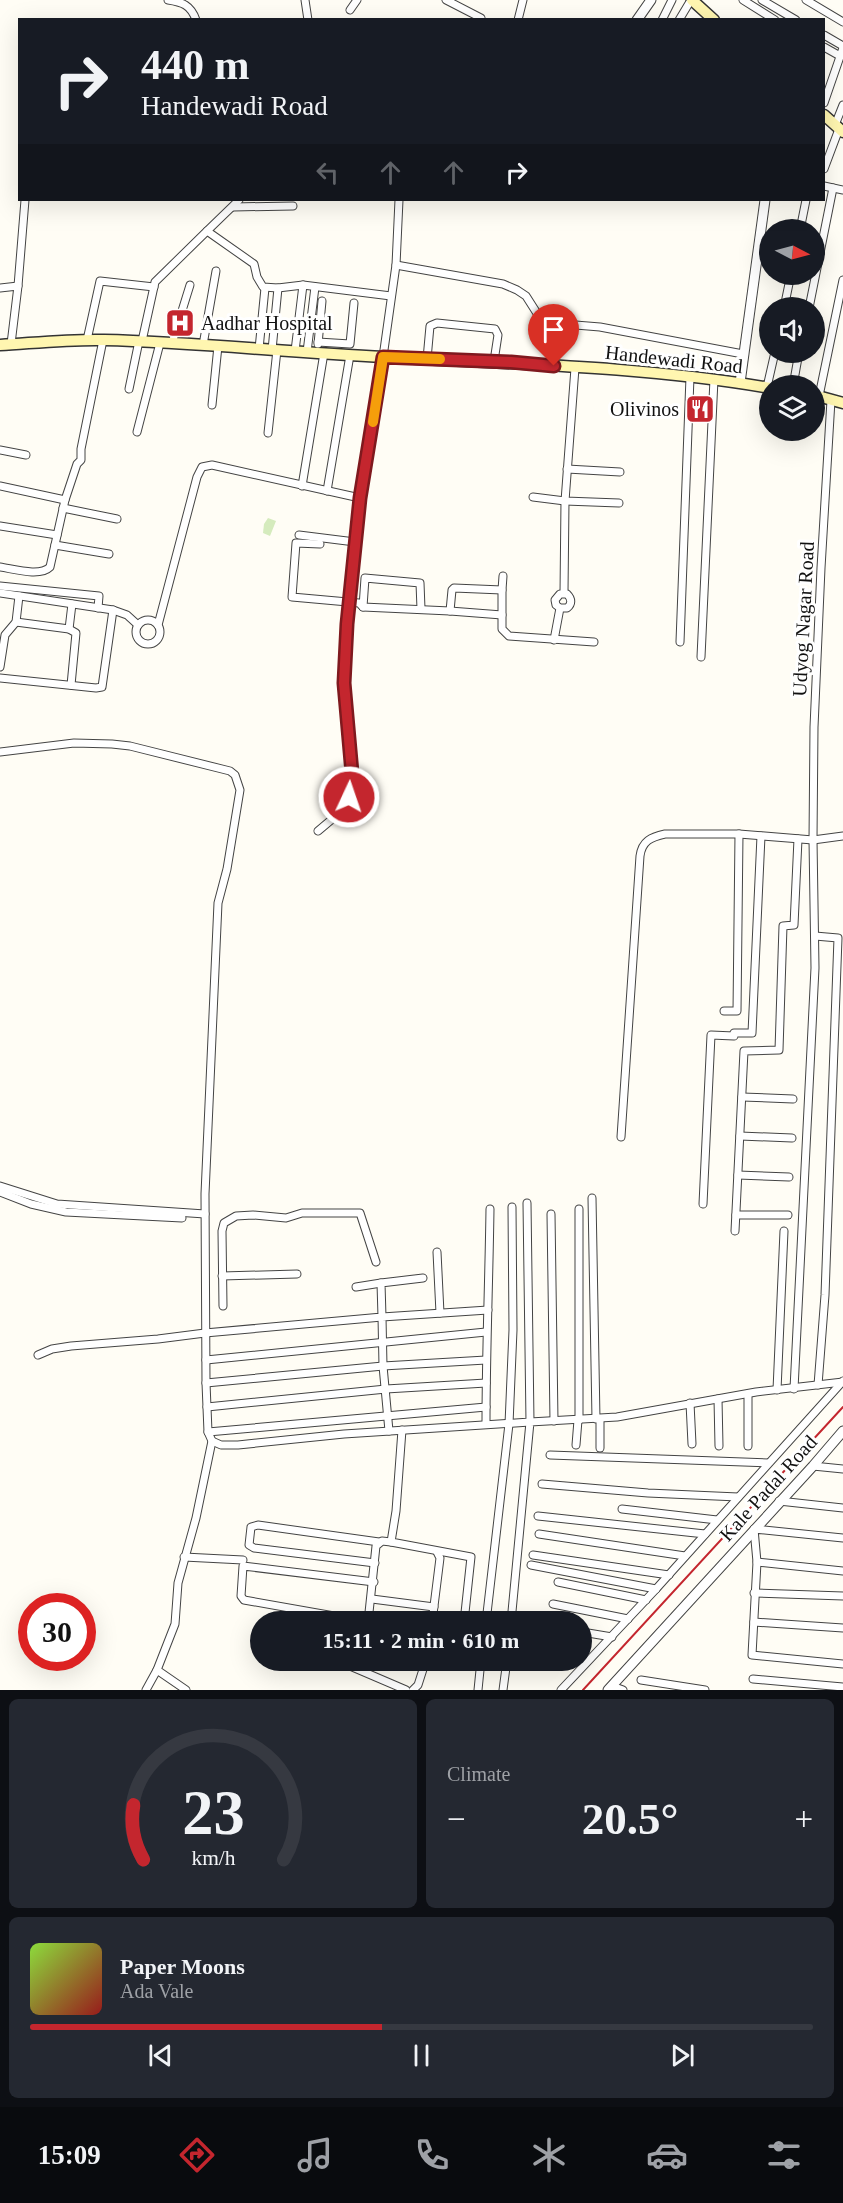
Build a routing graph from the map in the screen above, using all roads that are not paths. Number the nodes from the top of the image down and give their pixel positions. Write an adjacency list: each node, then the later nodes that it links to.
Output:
1 (173, 0): 12 (street)
2 (305, 0): 16 (street)
3 (357, 0): 13 (street)
4 (446, 0): 17 (street)
5 (524, 0): 18 (street)
6 (651, 0): 19 (street)
7 (672, 0): 20 (street)
8 (692, 0): 14 (main road); 21 (street)
9 (743, 0): 22 (street)
10 (762, 0): 23 (street)
11 (806, 0): 24 (street)
12 (188, 2): 15 (street)
13 (351, 10)
14 (702, 15)
15 (195, 18)
16 (308, 18)
17 (482, 18)
18 (519, 18)
19 (638, 18)
20 (663, 18)
21 (680, 18)
22 (772, 18)
23 (793, 18)
24 (843, 22)
25 (825, 36): 26 (street)
26 (843, 47): 28 (street)
27 (825, 48): 28 (street)
28 (840, 57): 29 (street)
29 (825, 100)
30 (843, 105): 32 (street)
31 (825, 116): 32 (main road)
32 (839, 129): 33 (street)
33 (825, 166)
34 (825, 186): 35 (street)
35 (833, 188): 36 (street); 58 (street)
36 (843, 190)
37 (25, 201): 51 (street)
38 (238, 201): 43 (street)
39 (399, 201): 46 (street)
40 (765, 201): 72 (street)
41 (806, 201): 44 (street)
42 (293, 206): 43 (street)
43 (233, 207): 45 (street)
44 (802, 219)
45 (207, 231): 52 (street); 55 (street)
46 (396, 266): 57 (street); 72 (street)
47 (216, 271): 66 (street)
48 (843, 280): 78 (street)
49 (190, 285): 64 (street)
50 (303, 285): 53 (street); 56 (street); 71 (street)
51 (18, 286): 54 (street); 65 (street)
52 (154, 287): 61 (street); 63 (street)
53 (315, 287): 57 (street); 69 (street)
54 (0, 288)
55 (265, 288): 56 (street); 68 (street)
56 (278, 288): 70 (street)
57 (391, 296): 74 (street)
58 (810, 297)
59 (322, 301): 69 (street)
60 (354, 303): 69 (street)
61 (87, 340): 62 (main road, Handewadi Road); 65 (main road, Handewadi Road)
62 (103, 340): 63 (main road, Handewadi Road); 99 (street)
63 (141, 341): 64 (main road, Handewadi Road); 83 (street)
64 (166, 343): 66 (main road, Handewadi Road); 88 (street)
65 (5, 345)
66 (203, 345): 67 (main road, Handewadi Road)
67 (218, 346): 68 (main road, Handewadi Road); 87 (street)
68 (259, 349): 70 (main road, Handewadi Road)
69 (322, 349): 71 (main road, Handewadi Road); 73 (main road, Handewadi Road); 95 (street)
70 (275, 350): 71 (main road, Handewadi Road); 89 (street)
71 (296, 351)
72 (744, 354): 81 (street)
73 (350, 355): 74 (main road, Handewadi Road); 96 (street)
74 (383, 357): 75 (main road, Handewadi Road); 98 (street)
75 (427, 359): 76 (main road, Handewadi Road); 76 (street)
76 (494, 362): 77 (main road, Handewadi Road)
77 (575, 368): 79 (main road, Handewadi Road); 92 (street)
78 (822, 375)
79 (690, 377): 80 (main road, Handewadi Road); 134 (street)
80 (714, 379): 81 (main road, Handewadi Road); 135 (street)
81 (740, 383): 82 (main road, Handewadi Road)
82 (759, 386)
83 (129, 389)
84 (825, 398): 85 (main road)
85 (831, 400): 86 (main road); 145 (street, Udyog Nagar Road)
86 (843, 403)
87 (212, 405)
88 (137, 432)
89 (268, 433)
90 (0, 450): 91 (street)
91 (26, 455)
92 (567, 469): 93 (street); 100 (street)
93 (620, 472)
94 (0, 486): 99 (street)
95 (302, 486): 96 (street); 129 (street)
96 (327, 491): 98 (street)
97 (533, 497): 100 (street)
98 (360, 498): 107 (street)
99 (65, 500): 102 (street)
100 (565, 501): 101 (street); 116 (street)
101 (619, 503)
102 (63, 508): 103 (street); 105 (street)
103 (117, 519)
104 (0, 526): 105 (street)
105 (57, 535): 109 (street)
106 (299, 535): 107 (street)
107 (356, 542): 118 (street)
108 (320, 544): 118 (street)
109 (55, 545): 110 (street); 111 (street)
110 (109, 554)
111 (0, 567)
112 (503, 576): 114 (street)
113 (0, 586): 121 (street)
114 (502, 590): 125 (street); 126 (street)
115 (0, 593): 117 (street)
116 (564, 593): 122 (street); 122 (street)
117 (19, 596): 119 (street); 127 (street)
118 (349, 602): 120 (street); 140 (street)
119 (72, 604): 121 (street); 130 (street)
120 (363, 607): 123 (street); 123 (street)
121 (98, 608): 124 (street)
122 (560, 608): 132 (street)
123 (422, 609): 125 (street)
124 (113, 610): 128 (street); 138 (street)
125 (450, 610): 126 (street)
126 (502, 615): 132 (street)
127 (16, 622): 130 (street); 131 (street)
128 (138, 625): 129 (street); 129 (street)
129 (158, 625)
130 (69, 629): 138 (street)
131 (2, 634): 136 (street)
132 (554, 640): 133 (street)
133 (594, 642)
134 (680, 642)
135 (701, 657)
136 (0, 667)
137 (0, 678): 138 (street)
138 (71, 685)
139 (0, 752): 166 (street)
140 (318, 831)
141 (739, 834): 142 (street); 147 (street); 151 (street)
142 (761, 836): 144 (street); 159 (street)
143 (843, 836): 145 (street)
144 (798, 839): 145 (street); 148 (street)
145 (813, 840): 146 (street, Udyog Nagar Road)
146 (815, 936): 192 (street); 194 (street, Udyog Nagar Road)
147 (724, 1011)
148 (742, 1098): 149 (street); 150 (street)
149 (793, 1099)
150 (740, 1136): 152 (street); 153 (street)
151 (621, 1137)
152 (792, 1138)
153 (738, 1175): 154 (street); 164 (street)
154 (789, 1177)
155 (0, 1186): 166 (street)
156 (0, 1192): 166 (street)
157 (592, 1198): 202 (street)
158 (527, 1203): 205 (street)
159 (702, 1204)
160 (512, 1207): 206 (street)
161 (490, 1209): 179 (street)
162 (579, 1209): 203 (street)
163 (551, 1214): 204 (street)
164 (736, 1215): 165 (street); 167 (street)
165 (788, 1215)
166 (205, 1217): 171 (street)
167 (735, 1231)
168 (784, 1231): 195 (street)
169 (437, 1252): 180 (street)
170 (375, 1262): 172 (street)
171 (206, 1265): 172 (street); 183 (street)
172 (222, 1265): 174 (street)
173 (297, 1274): 174 (street)
174 (222, 1276): 178 (street)
175 (423, 1278): 176 (street)
176 (381, 1283): 177 (street); 181 (street)
177 (356, 1287)
178 (223, 1306)
179 (488, 1310): 180 (street); 182 (street)
180 (440, 1313): 181 (street)
181 (382, 1317): 183 (street); 184 (street)
182 (486, 1332): 184 (street); 187 (street)
183 (205, 1333): 185 (street); 186 (street)
184 (382, 1343): 186 (street); 188 (street)
185 (38, 1355)
186 (206, 1360): 190 (street)
187 (486, 1360): 188 (street); 191 (street)
188 (383, 1366): 190 (street); 193 (street)
189 (843, 1381): 192 (street); 219 (street)
190 (206, 1383): 199 (street)
191 (486, 1383): 193 (street); 200 (street)
192 (818, 1385): 194 (street)
193 (386, 1389): 199 (street); 201 (street)
194 (794, 1389): 195 (street)
195 (777, 1390): 196 (street)
196 (748, 1394): 197 (street); 216 (street)
197 (718, 1399): 198 (street); 215 (street)
198 (690, 1403): 202 (street); 213 (street)
199 (207, 1407): 211 (street)
200 (486, 1407): 201 (street); 207 (street)
201 (388, 1414): 209 (street); 211 (street)
202 (598, 1419): 203 (street); 217 (street)
203 (579, 1420): 204 (street); 214 (street)
204 (554, 1421): 205 (street)
205 (530, 1422): 206 (street); 259 (street)
206 (509, 1424): 207 (street); 258 (street)
207 (486, 1425): 208 (street)
208 (402, 1430): 209 (street); 234 (street)
209 (389, 1431): 212 (street)
210 (843, 1431): 220 (street, Kale Padal Road)
211 (208, 1432): 212 (street)
212 (212, 1441): 238 (street)
213 (692, 1444)
214 (576, 1445)
215 (719, 1446)
216 (748, 1446)
217 (600, 1448)
218 (550, 1455): 219 (street)
219 (768, 1463): 223 (street)
220 (813, 1466): 221 (street); 224 (street, Kale Padal Road)
221 (843, 1469)
222 (542, 1484): 223 (street)
223 (738, 1497): 228 (street)
224 (779, 1501): 225 (street); 229 (street, Kale Padal Road)
225 (843, 1508)
226 (622, 1509): 228 (street)
227 (538, 1516): 231 (street)
228 (717, 1520): 231 (street)
229 (754, 1530): 232 (street); 240 (street); 274 (street, Kale Padal Road)
230 (539, 1534): 237 (street)
231 (705, 1534): 237 (street)
232 (843, 1538)
233 (379, 1542): 234 (street); 241 (street); 241 (street)
234 (391, 1542): 235 (street)
235 (437, 1552): 253 (street); 257 (street)
236 (533, 1555): 244 (street)
237 (685, 1556): 244 (street)
238 (184, 1557): 239 (street); 266 (street)
239 (243, 1560)
240 (757, 1562): 243 (street); 248 (street)
241 (375, 1563): 246 (street)
242 (531, 1565): 247 (street)
243 (843, 1571)
244 (669, 1575): 247 (street)
245 (558, 1581): 251 (street)
246 (374, 1582): 250 (street); 254 (street)
247 (656, 1589): 251 (street)
248 (754, 1593): 249 (street); 261 (street)
249 (843, 1596)
250 (372, 1599): 253 (street); 255 (street)
251 (646, 1600): 260 (street)
252 (553, 1604): 260 (street)
253 (434, 1607): 256 (street)
254 (297, 1611)
255 (370, 1611)
256 (433, 1611)
257 (465, 1611)
258 (487, 1611)
259 (512, 1611)
260 (628, 1619): 264 (street)
261 (754, 1622): 262 (street); 265 (street)
262 (843, 1629)
263 (592, 1634): 264 (street)
264 (612, 1637): 281 (street)
265 (843, 1664)
266 (156, 1670): 275 (street); 276 (street)
267 (362, 1671): 277 (street)
268 (422, 1671): 278 (street)
269 (480, 1671): 279 (street)
270 (506, 1671): 280 (street)
271 (753, 1679): 273 (street)
272 (640, 1680): 283 (street)
273 (843, 1687)
274 (610, 1688): 282 (street)
275 (146, 1690)
276 (186, 1690)
277 (406, 1690)
278 (413, 1690)
279 (478, 1690)
280 (503, 1690)
281 (561, 1690)
282 (623, 1690)
283 (705, 1690)

